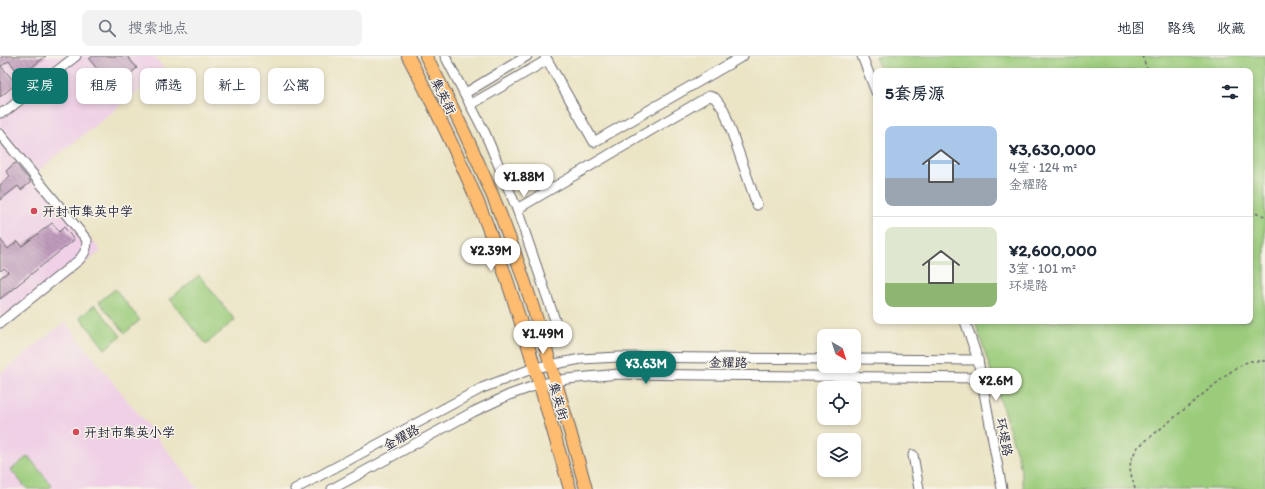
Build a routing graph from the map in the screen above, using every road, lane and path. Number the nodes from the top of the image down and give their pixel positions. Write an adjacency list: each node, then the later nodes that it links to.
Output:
1 (76, 56): 14 (street)
2 (408, 56): 28 (main road, 集英街)
3 (426, 56): 22 (main road, 集英街)
4 (445, 56): 12 (street)
5 (527, 56): 12 (street)
6 (743, 56): 9 (street)
7 (862, 56): 11 (street)
8 (1142, 56): 10 (path)
9 (546, 58): 13 (street)
10 (1147, 68)
11 (873, 84)
12 (464, 94): 13 (street)
13 (470, 105): 17 (street)
14 (0, 113)
15 (0, 134): 20 (street)
16 (757, 205): 17 (street)
17 (517, 209): 22 (street)
18 (1253, 213): 19 (path)
19 (1265, 216)
20 (0, 322)
21 (966, 324): 25 (street, 环堤路)
22 (544, 344): 27 (main road, 集英街)
23 (817, 359): 27 (street, 金耀路)
24 (861, 359): 25 (street)
25 (978, 360): 29 (street, 环堤路)
26 (1265, 361): 39 (path)
27 (550, 364): 28 (street, 金耀路); 30 (main road, 集英街)
28 (534, 368): 31 (main road, 集英街); 33 (street, 金耀路)
29 (981, 378): 30 (street, 金耀路); 38 (street, 环堤路)
30 (555, 381): 31 (street, 金耀路); 36 (main road, 集英街)
31 (539, 385): 34 (street, 金耀路); 35 (main road, 集英街)
32 (913, 455): 37 (street)
33 (296, 489)
34 (332, 489)
35 (570, 489)
36 (586, 489)
37 (919, 489)
38 (1002, 489)
39 (1135, 489)

